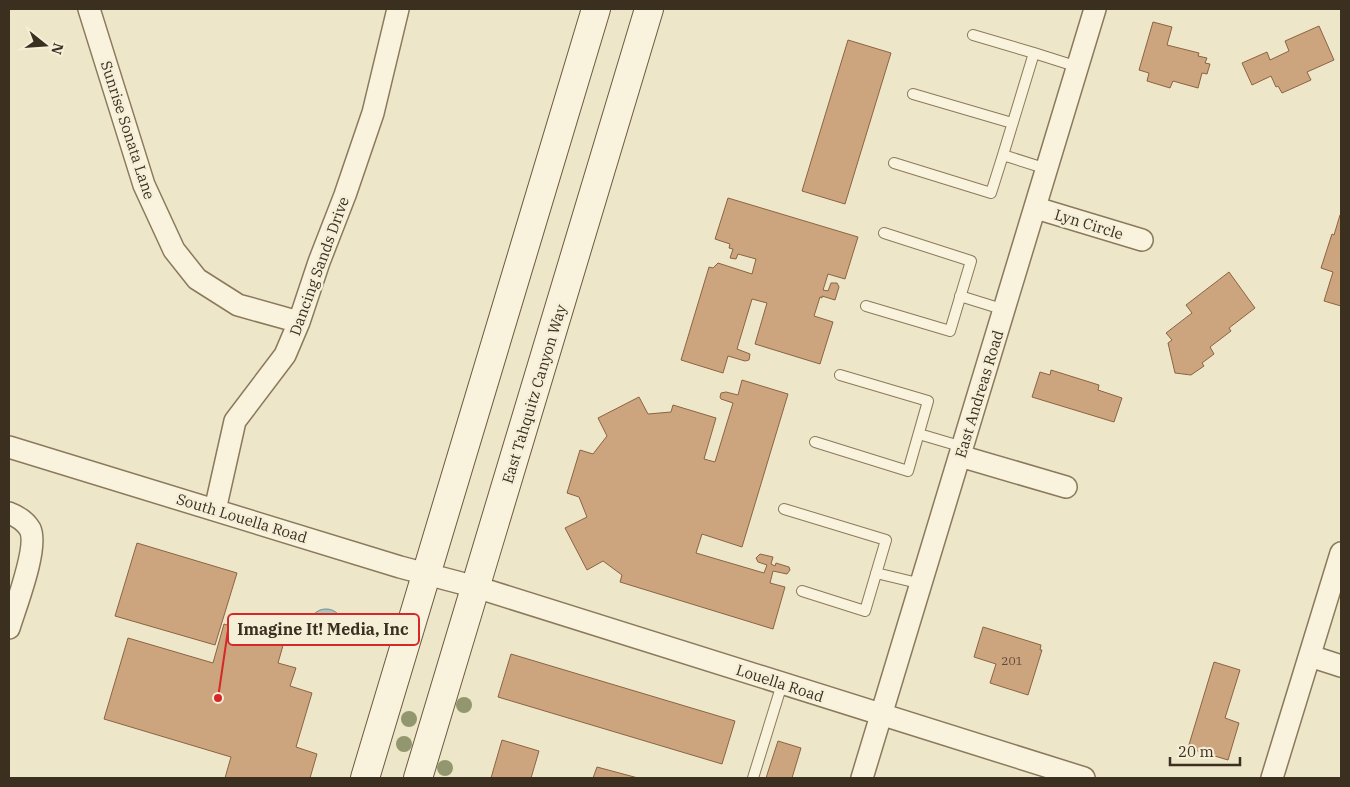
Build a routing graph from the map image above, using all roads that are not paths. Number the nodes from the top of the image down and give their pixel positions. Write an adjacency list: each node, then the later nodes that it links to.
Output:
1 (89, 9): 20 (street, Sunrise Sonata Lane)
2 (398, 9): 20 (street, Dancing Sands Drive)
3 (596, 9): 31 (main road)
4 (650, 9): 34 (main road, East Tahquitz Canyon Way)
5 (1095, 9): 8 (street, East Andreas Road)
6 (973, 35): 7 (lane)
7 (1034, 53): 8 (lane); 10 (lane)
8 (1078, 67): 13 (street, East Andreas Road)
9 (913, 94): 10 (lane)
10 (1012, 124): 11 (lane)
11 (1002, 155): 12 (lane); 13 (lane)
12 (894, 163)
13 (1047, 170): 14 (street, East Andreas Road)
14 (1036, 208): 16 (street, Lyn Circle); 19 (street, East Andreas Road)
15 (884, 233): 17 (lane)
16 (1142, 240)
17 (960, 296): 18 (lane); 19 (lane)
18 (866, 306)
19 (1005, 310): 25 (street, East Andreas Road)
20 (299, 322): 28 (street, Dancing Sands Drive)
21 (840, 375): 22 (lane)
22 (918, 434): 23 (lane); 25 (lane)
23 (815, 442)
24 (9, 446): 28 (street, South Louella Road)
25 (961, 451): 26 (street); 33 (street, East Andreas Road)
26 (1066, 487)
27 (784, 509): 32 (lane)
28 (215, 510): 31 (street, South Louella Road)
29 (9, 513): 36 (street)
30 (1341, 552): 37 (street)
31 (425, 573): 34 (street, South Louella Road); 41 (main road)
32 (876, 573): 33 (lane); 35 (lane)
33 (922, 584): 40 (street, East Andreas Road)
34 (476, 587): 39 (street, Louella Road); 42 (main road, East Tahquitz Canyon Way)
35 (802, 592)
36 (9, 628)
37 (1310, 656): 38 (street); 46 (street)
38 (1341, 666)
39 (782, 684): 40 (street, Louella Road); 43 (lane)
40 (882, 715): 44 (street, East Andreas Road); 45 (street, Louella Road)
41 (365, 778)
42 (418, 778)
43 (753, 778)
44 (862, 778)
45 (1084, 778)
46 (1272, 778)

